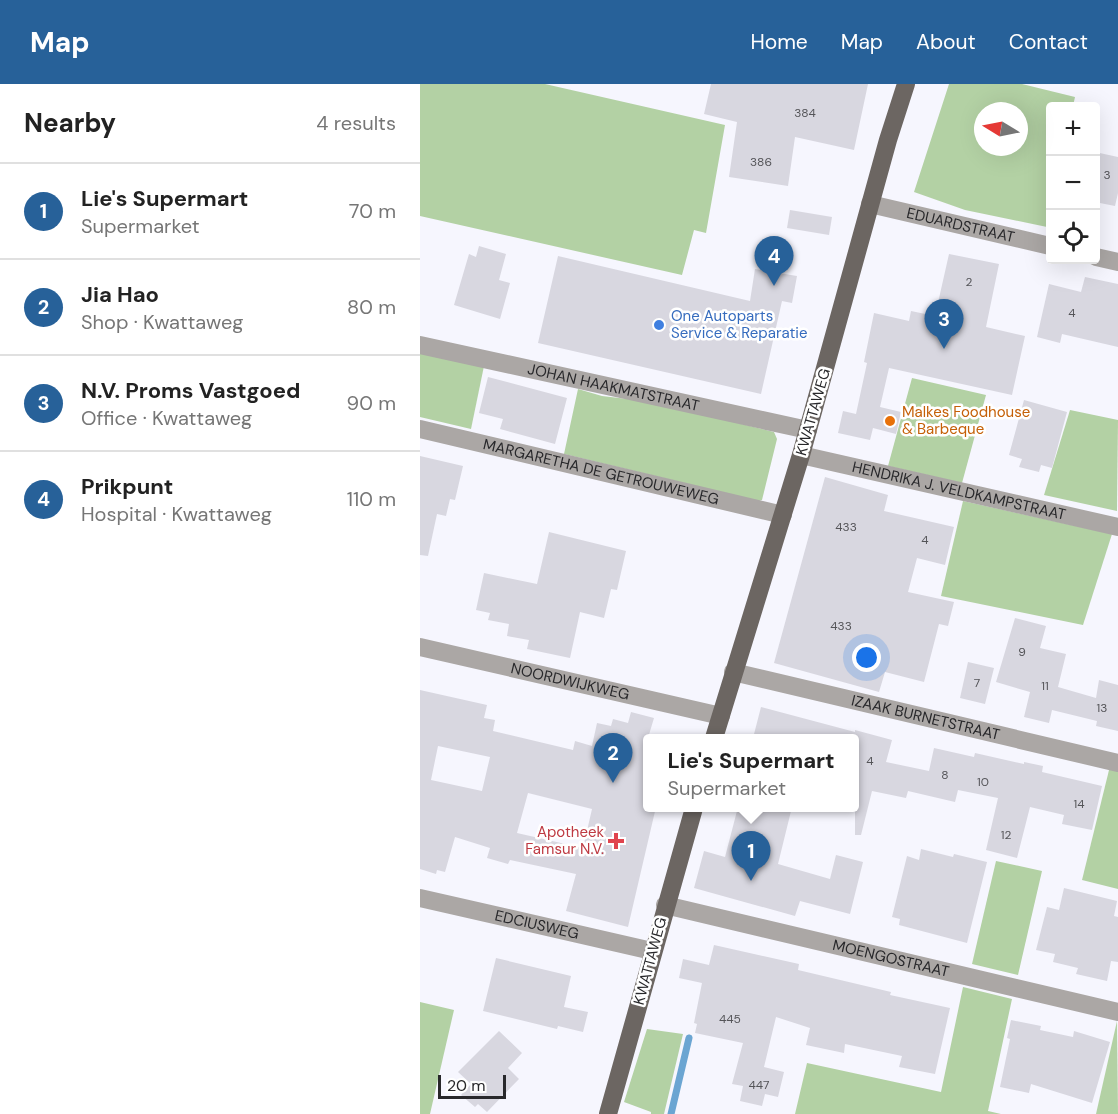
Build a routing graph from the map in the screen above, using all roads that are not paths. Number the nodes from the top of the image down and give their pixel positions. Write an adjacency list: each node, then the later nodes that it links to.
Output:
1 (906, 84): 2 (main road, KWATTAWEG)
2 (870, 204): 3 (street, EDUARDSTRAAT); 8 (main road, KWATTAWEG)
3 (1046, 245)
4 (1100, 258): 5 (street)
5 (1118, 262)
6 (420, 345): 8 (street, JOHAN HAAKMATSTRAAT)
7 (420, 429): 10 (street, MARGARETHA DE GETROUWEWEG)
8 (808, 430): 9 (main road, KWATTAWEG)
9 (801, 454): 10 (main road, KWATTAWEG); 11 (street, HENDRIKA J. VELDKAMPSTRAAT)
10 (783, 515): 13 (main road, KWATTAWEG)
11 (1118, 527)
12 (420, 647): 14 (street, NOORDWIJKWEG)
13 (733, 672): 14 (main road, KWATTAWEG); 16 (street, IZAAK BURNETSTRAAT)
14 (720, 716): 15 (main road, KWATTAWEG)
15 (715, 734)
16 (1118, 763)
17 (693, 812): 19 (main road, KWATTAWEG)
18 (420, 898): 20 (street, EDCIUSWEG)
19 (665, 905): 20 (main road, KWATTAWEG); 21 (street, MOENGOSTRAAT)
20 (652, 951): 22 (main road, KWATTAWEG)
21 (1118, 1011)
22 (608, 1114)

